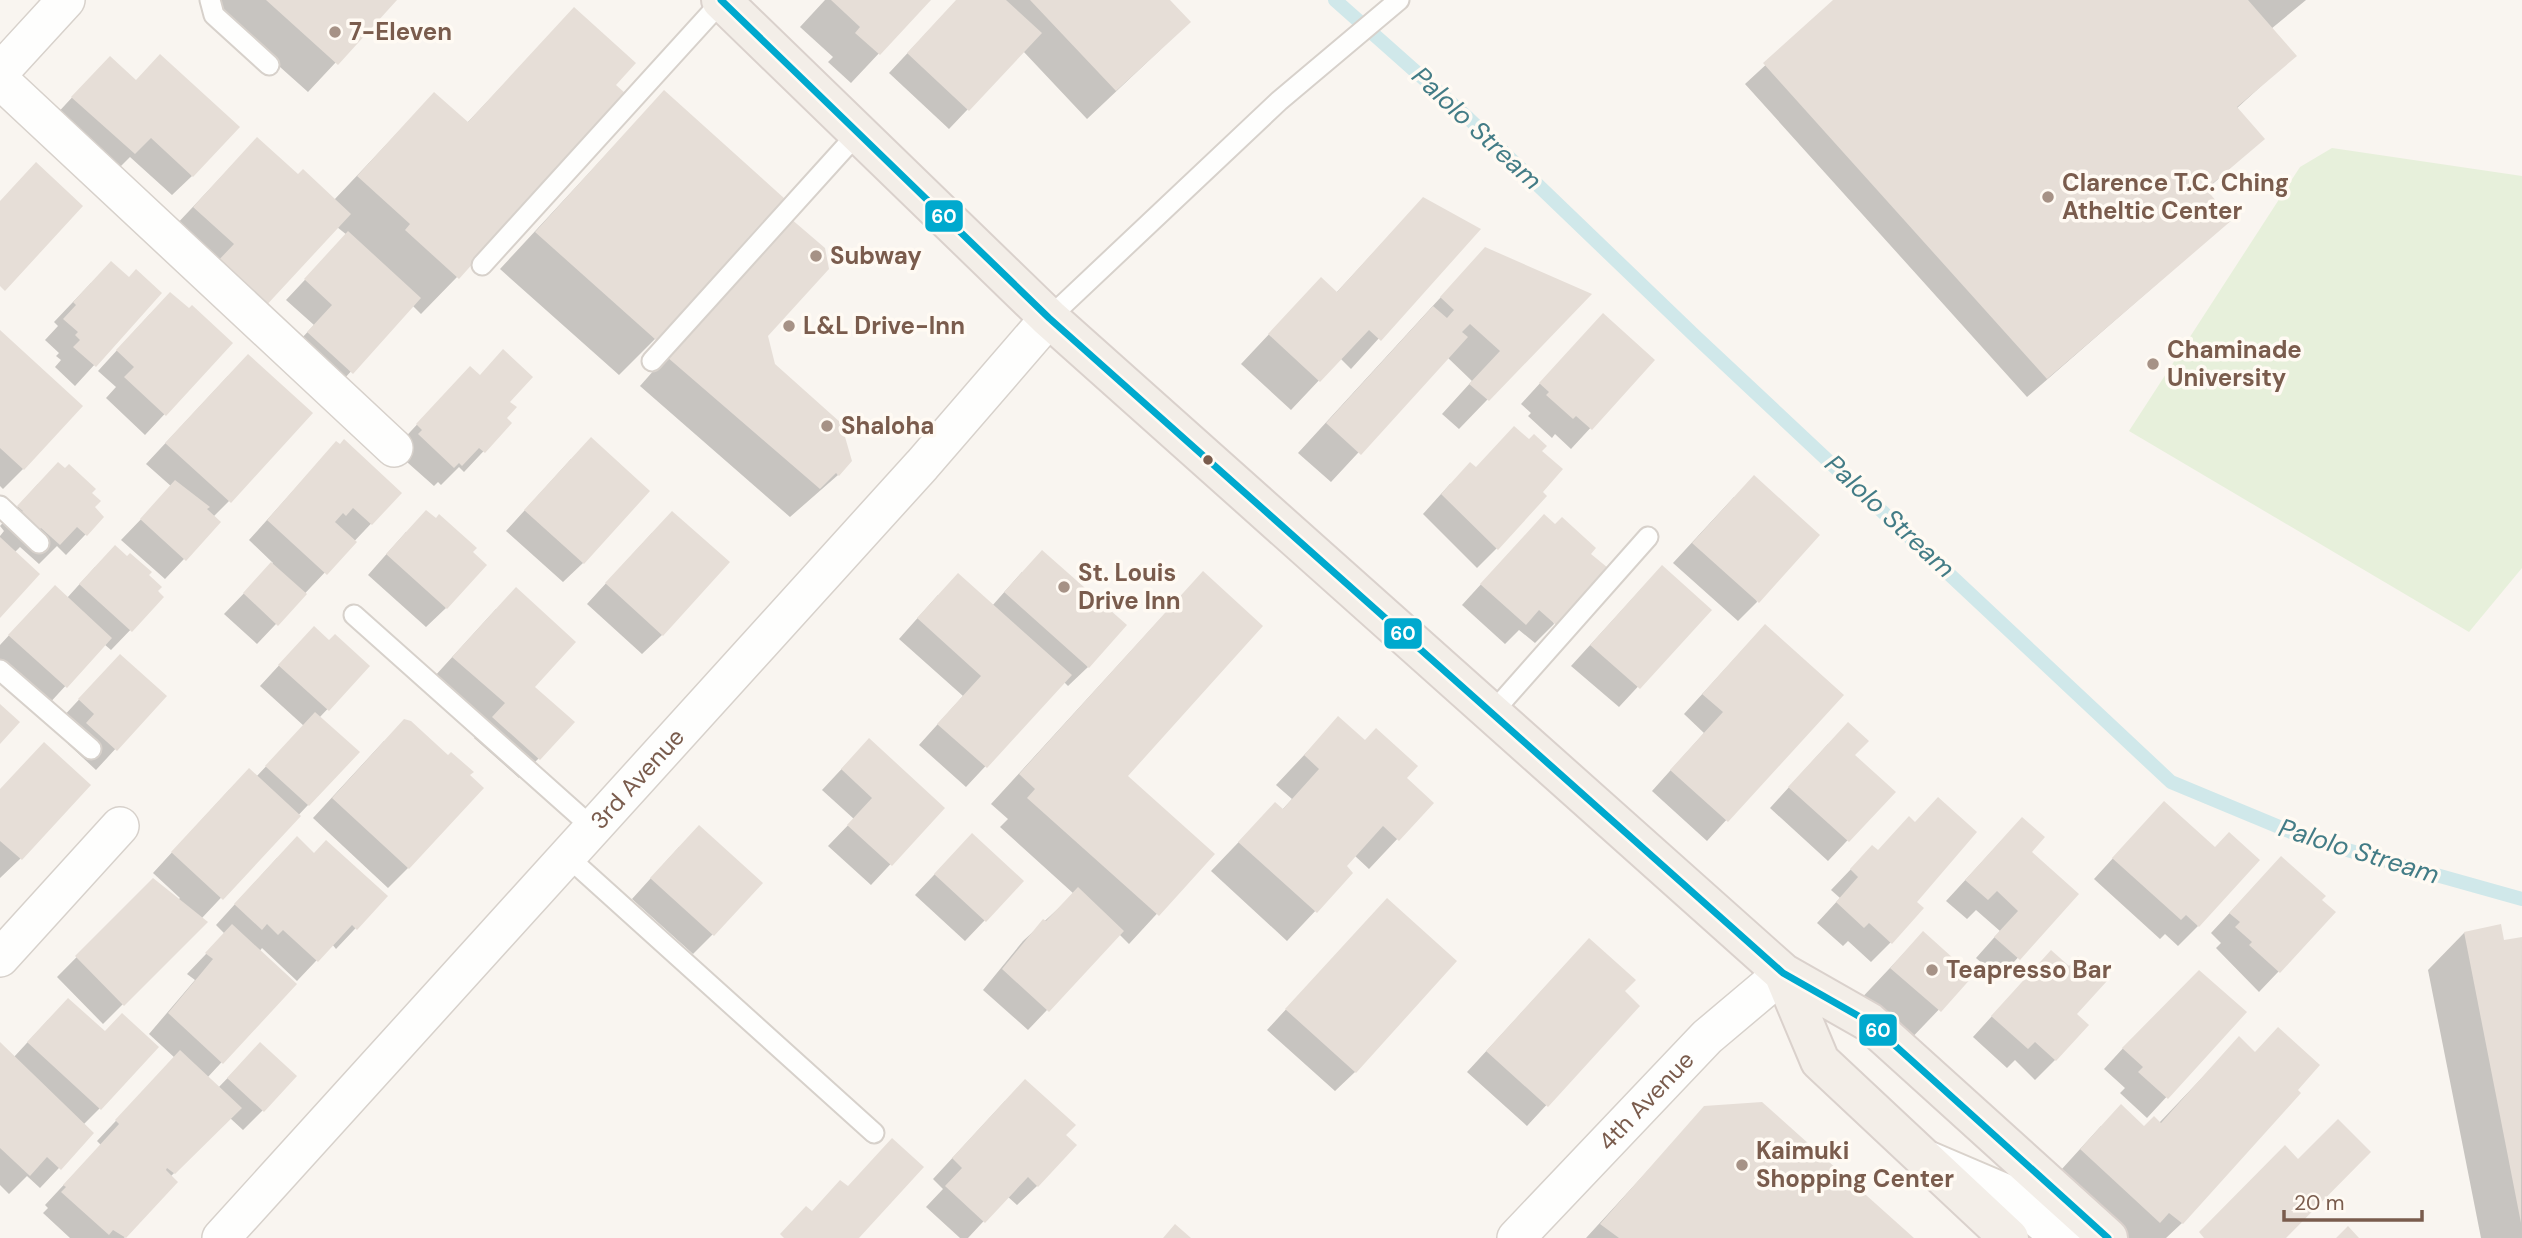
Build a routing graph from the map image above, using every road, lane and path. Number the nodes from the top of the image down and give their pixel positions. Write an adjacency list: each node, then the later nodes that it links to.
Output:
1 (66, 0): 6 (street)
2 (210, 0): 5 (lane)
3 (721, 0): 8 (main road); 9 (lane)
4 (1398, 1): 10 (lane)
5 (269, 65)
6 (0, 72)
7 (0, 80): 12 (street)
8 (858, 133): 10 (main road); 11 (lane)
9 (482, 265)
10 (1049, 318): 18 (main road); 21 (street, 3rd Avenue)
11 (652, 361)
12 (394, 448)
13 (0, 506): 15 (lane)
14 (1648, 537): 18 (lane)
15 (39, 543)
16 (354, 615): 21 (lane)
17 (0, 670): 19 (lane)
18 (1490, 711): 24 (main road)
19 (92, 749)
20 (120, 826): 23 (street)
21 (594, 829): 22 (street, 3rd Avenue)
22 (568, 857): 25 (lane); 27 (street, 3rd Avenue)
23 (0, 958)
24 (1783, 973): 26 (main road); 28 (street, 4th Avenue); 31 (main road)
25 (874, 1133)
26 (1918, 1155): 29 (main road); 30 (street)
27 (221, 1238)
28 (1516, 1238)
29 (2009, 1238)
30 (2062, 1238)
31 (2108, 1238)

